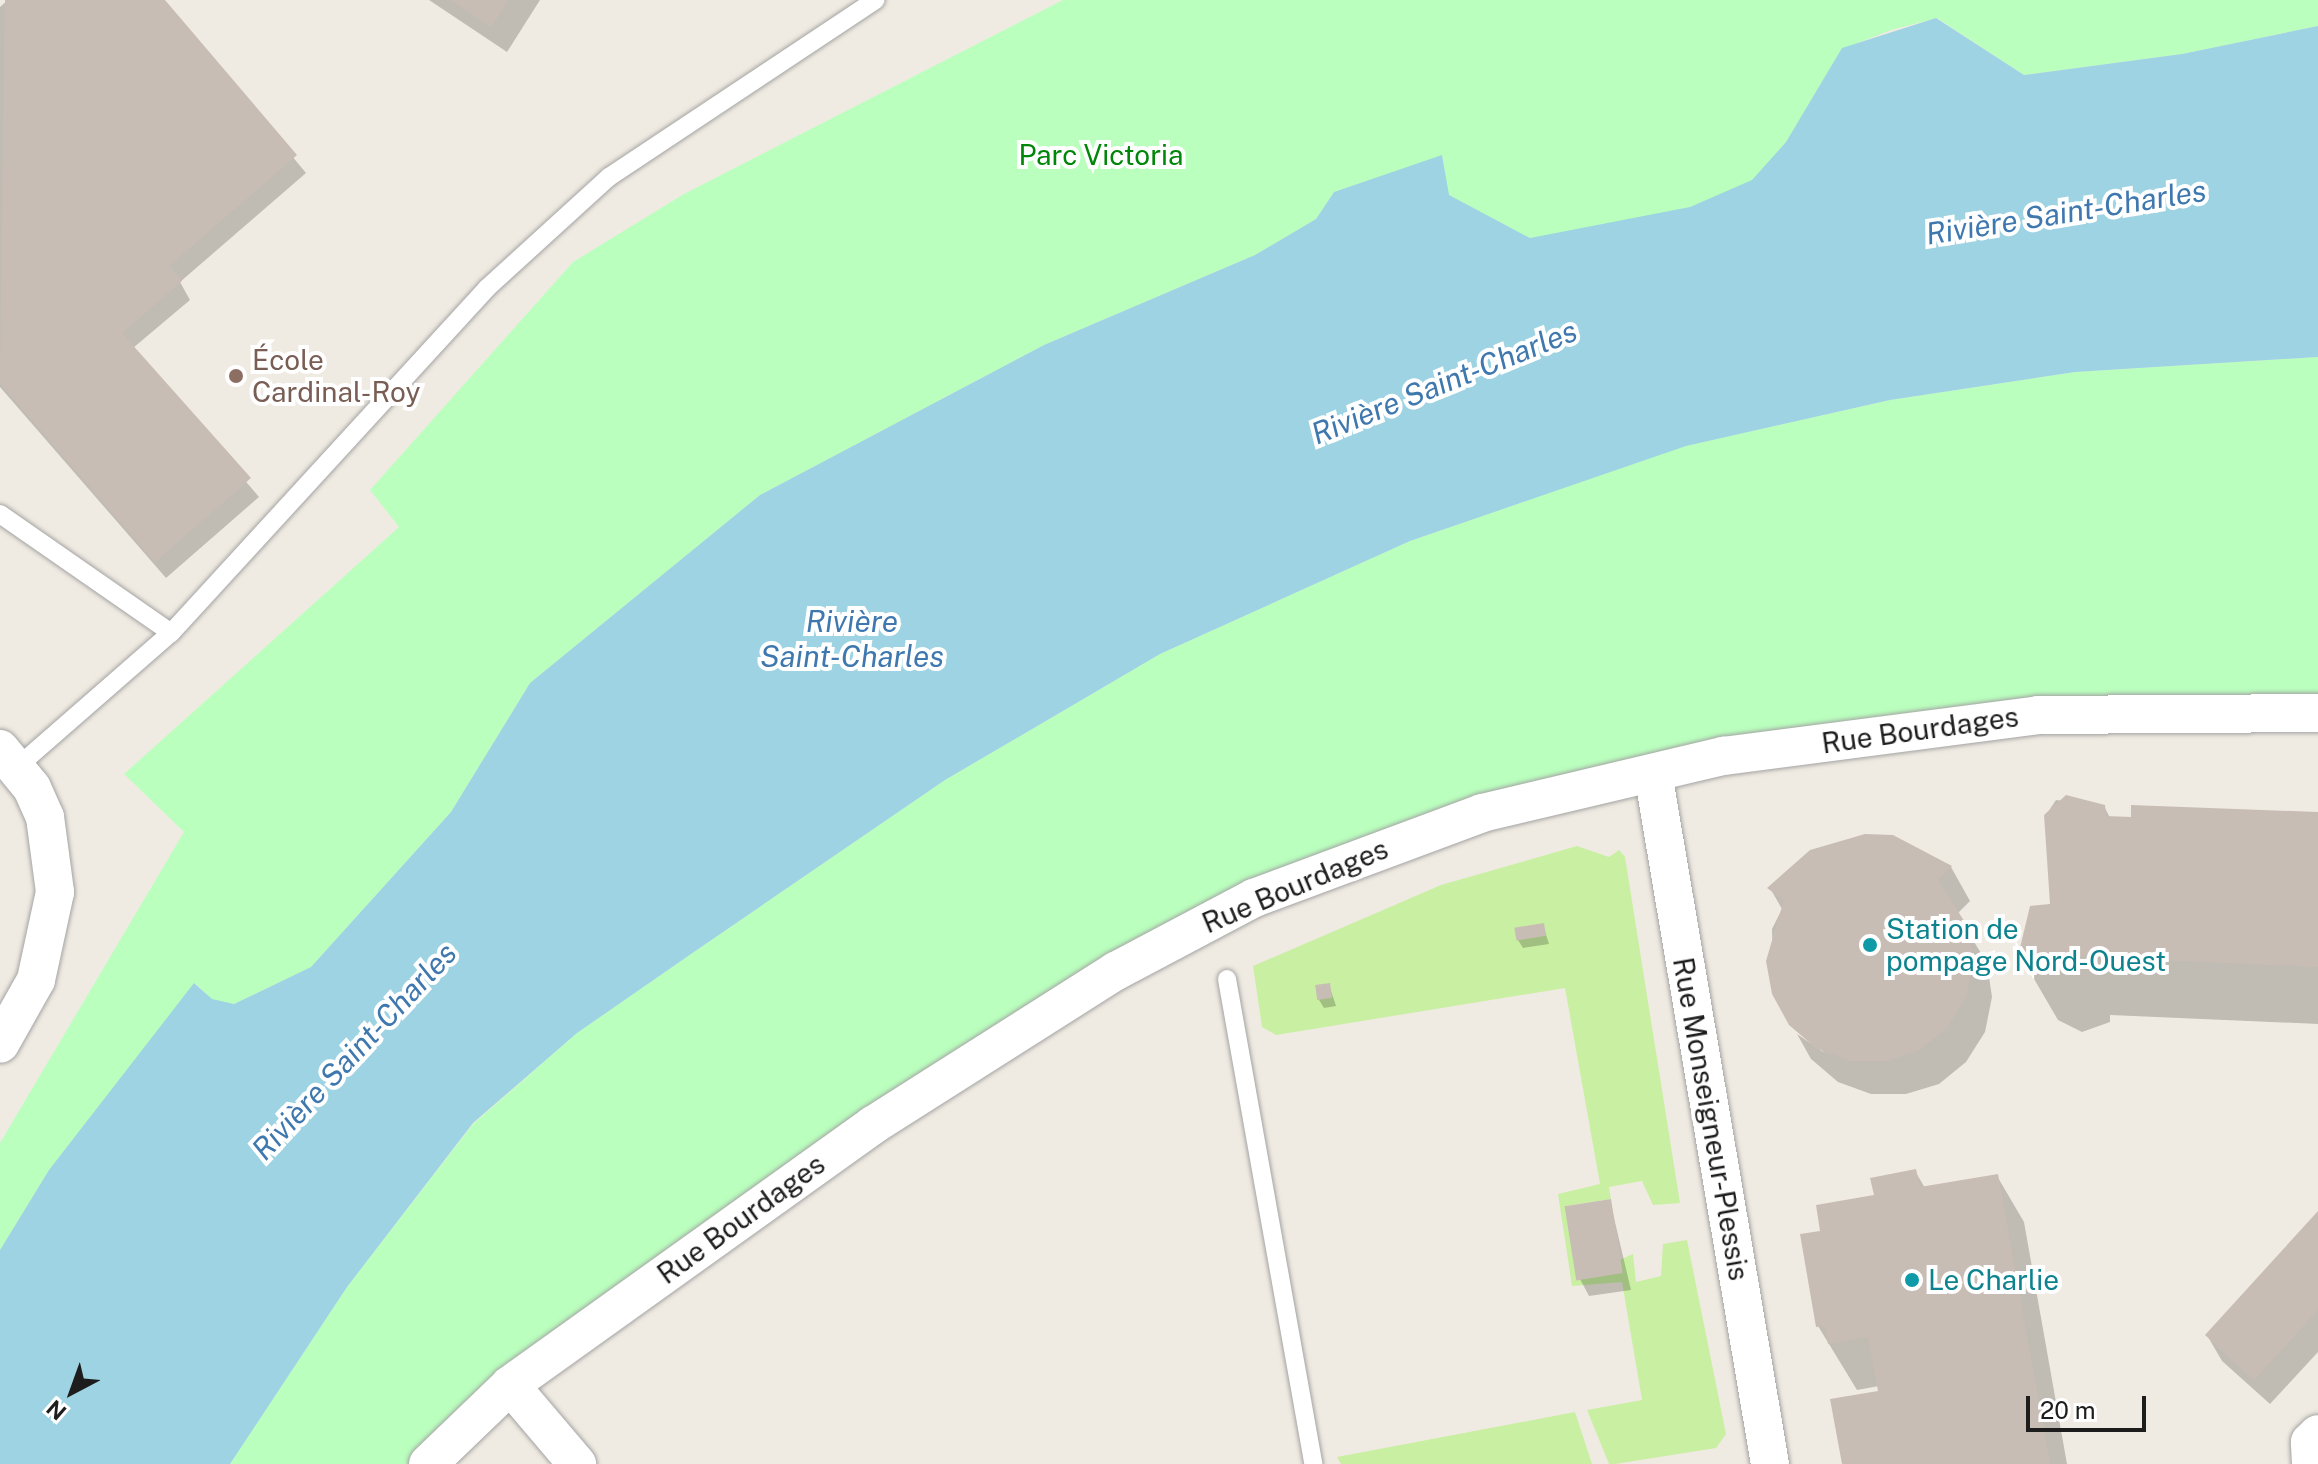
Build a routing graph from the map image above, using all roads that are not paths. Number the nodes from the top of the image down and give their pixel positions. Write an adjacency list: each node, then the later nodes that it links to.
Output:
1 (875, 0): 3 (lane)
2 (0, 514): 3 (lane)
3 (171, 633): 5 (lane)
4 (2318, 713): 6 (street, Rue Bourdages)
5 (8, 759): 8 (street)
6 (1653, 773): 9 (street, Rue Bourdages); 13 (street, Rue Monseigneur-Plessis)
7 (1227, 979): 12 (lane)
8 (0, 1044)
9 (510, 1385): 10 (street, Rue Bourdages); 11 (street)
10 (428, 1464)
11 (577, 1464)
12 (1313, 1464)
13 (1770, 1464)

